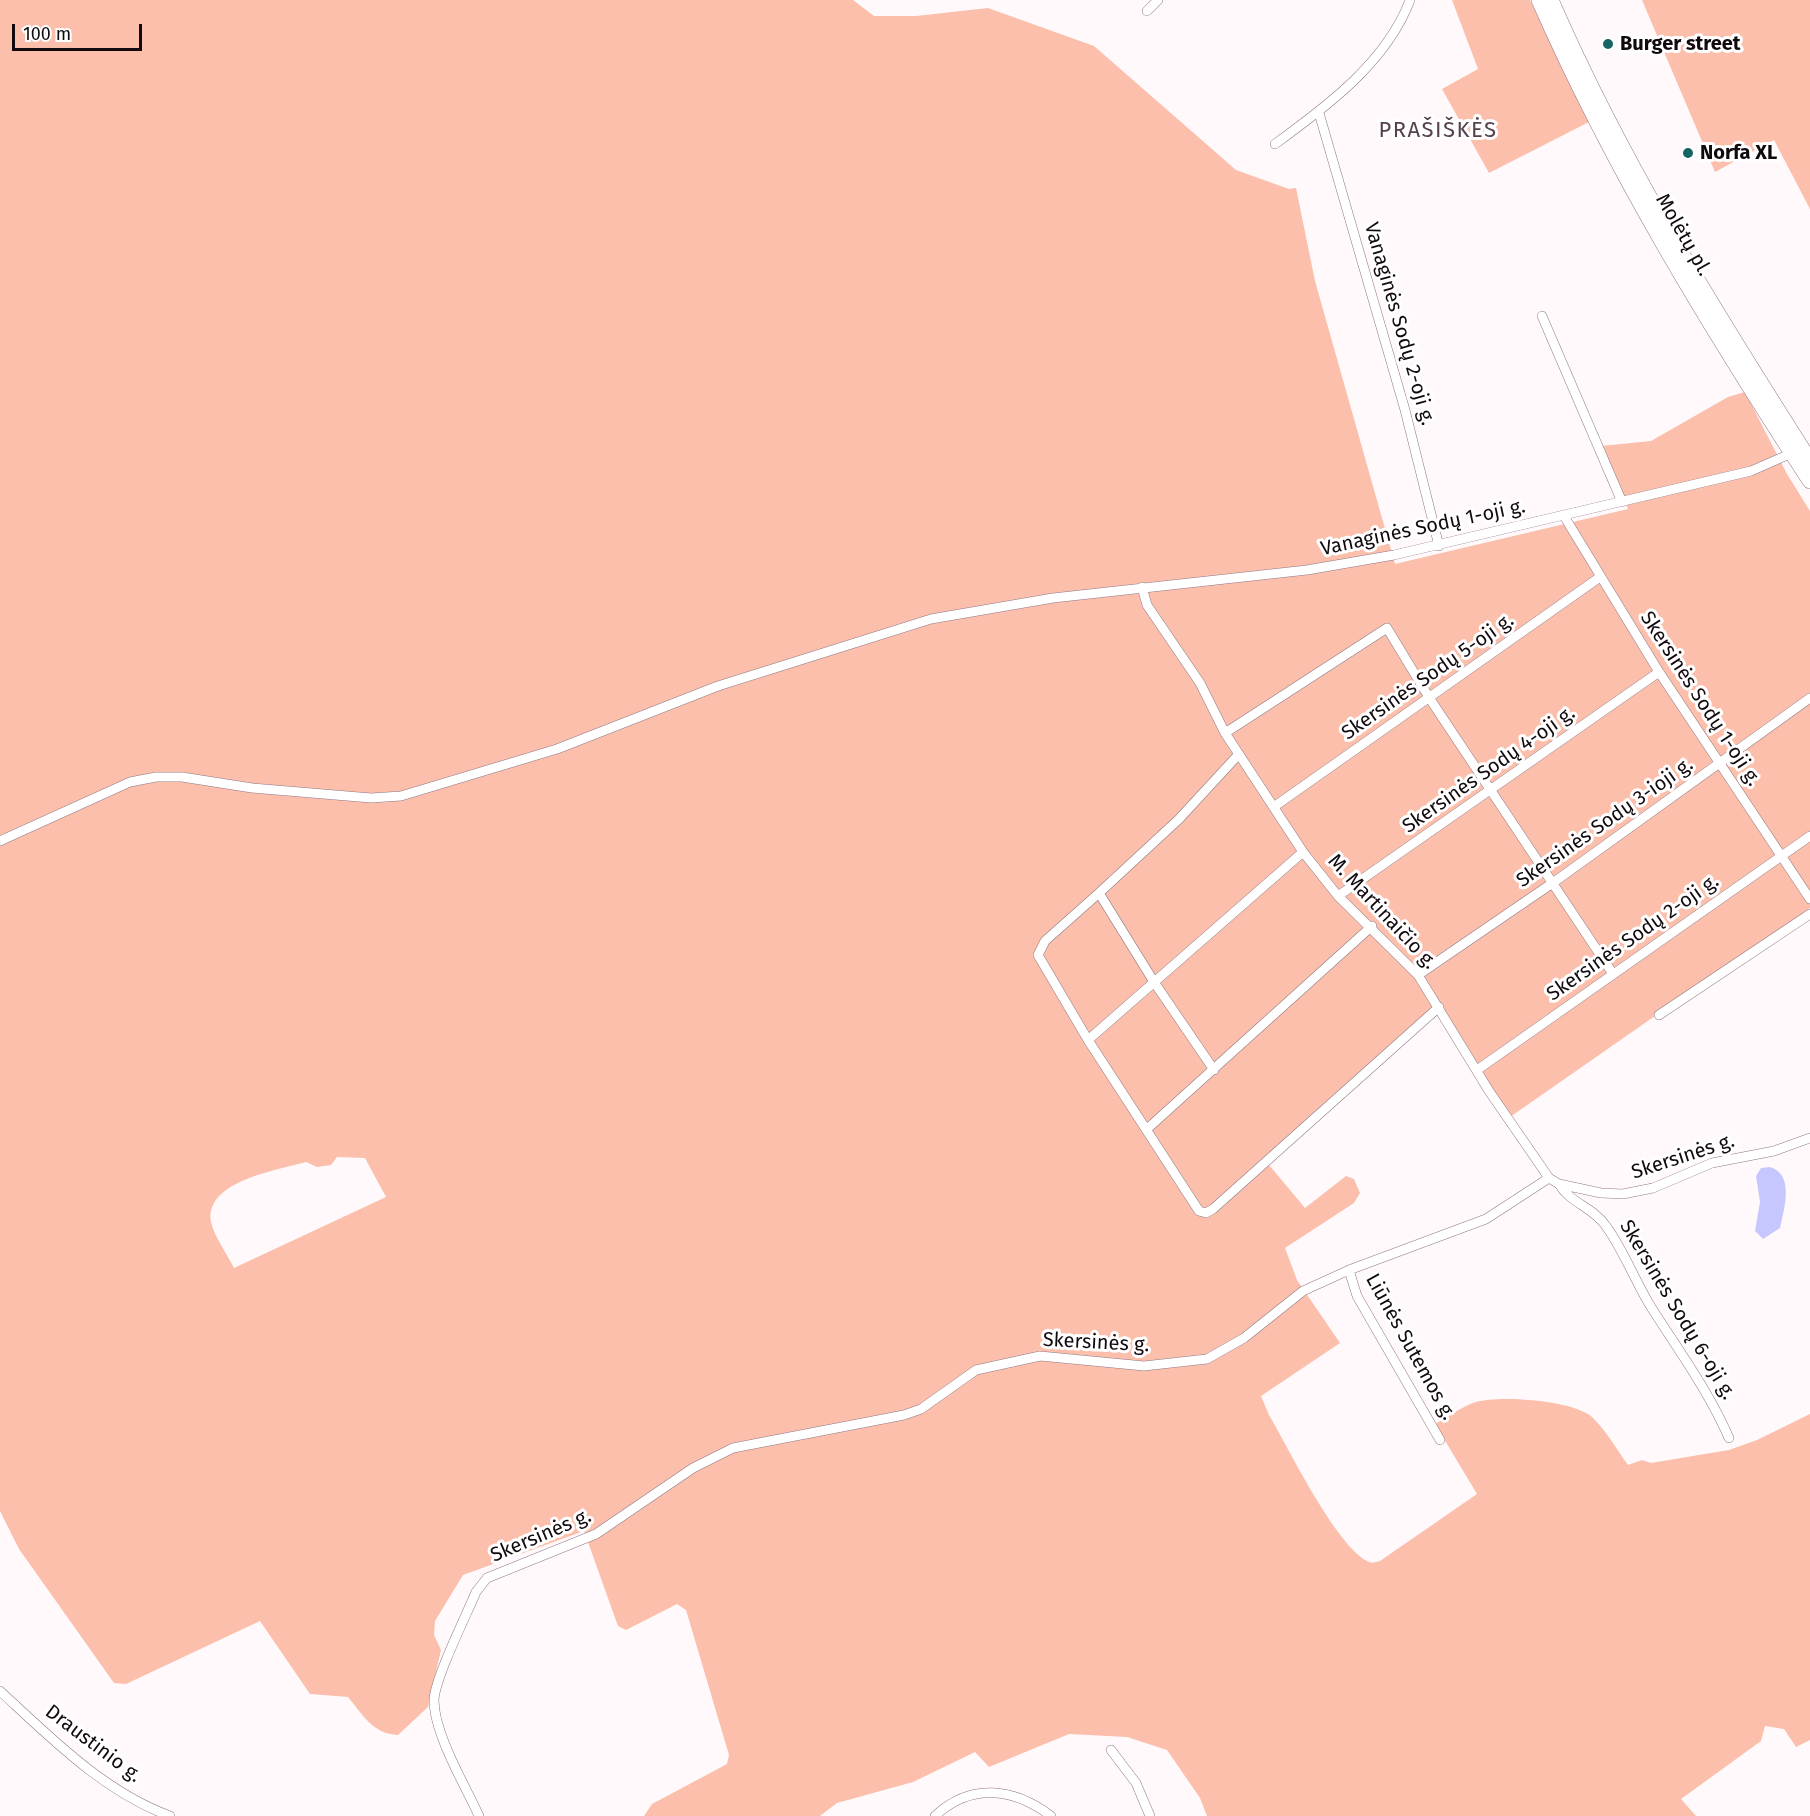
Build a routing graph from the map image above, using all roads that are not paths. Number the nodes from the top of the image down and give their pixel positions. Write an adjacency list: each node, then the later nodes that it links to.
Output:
1 (1158, 0): 5 (street)
2 (1410, 0): 6 (street)
3 (1539, 0): 9 (highway, Molėtų pl.)
4 (1551, 0): 10 (highway, Molėtų pl.)
5 (1147, 11)
6 (1319, 113): 7 (street); 14 (street, Vanaginės Sodų 2-oji g.)
7 (1275, 144)
8 (1542, 316): 12 (street)
9 (1792, 453): 11 (highway, Molėtų pl.); 12 (street, Vanaginės Sodų 1-oji g.)
10 (1810, 460)
11 (1810, 481)
12 (1622, 502): 13 (street, Vanaginės Sodų 1-oji g.)
13 (1564, 516): 14 (street, Vanaginės Sodų 1-oji g.); 15 (street, Skersinės Sodų 1-oji g.)
14 (1439, 546): 16 (street, Vanaginės Sodų 1-oji g.)
15 (1600, 577): 17 (street, Skersinės Sodų 1-oji g.); 19 (street, Skersinės Sodų 5-oji g.)
16 (1142, 587): 20 (street); 26 (street, Vanaginės Sodų 1-oji g.)
17 (1659, 672): 22 (street, Skersinės Sodų 1-oji g.); 23 (street, Skersinės Sodų 4-oji g.)
18 (1810, 698): 22 (street, Skersinės Sodų 3-ioji g.)
19 (1430, 699): 20 (street); 23 (street); 24 (street, Skersinės Sodų 5-oji g.)
20 (1225, 733): 21 (street, M. Martinaičio g.)
21 (1239, 754): 24 (street, M. Martinaičio g.); 30 (street)
22 (1720, 764): 28 (street, Skersinės Sodų 1-oji g.); 29 (street, Skersinės Sodų 3-ioji g.)
23 (1492, 789): 29 (street); 31 (street, Skersinės Sodų 4-oji g.)
24 (1275, 806): 27 (street, M. Martinaičio g.)
25 (1810, 836): 28 (street, Skersinės Sodų 2-oji g.)
26 (0, 841)
27 (1303, 852): 31 (street, M. Martinaičio g.); 37 (street)
28 (1781, 856): 32 (street, Skersinės Sodų 1-oji g.); 35 (street, Skersinės Sodų 2-oji g.)
29 (1554, 882): 35 (street); 36 (street, Skersinės Sodų 3-ioji g.)
30 (1099, 893): 37 (street); 40 (street)
31 (1338, 896): 34 (street, M. Martinaičio g.)
32 (1810, 899)
33 (1810, 914): 39 (street)
34 (1372, 926): 36 (street, M. Martinaičio g.); 41 (street)
35 (1612, 974): 42 (street, Skersinės Sodų 2-oji g.)
36 (1418, 975): 38 (street, M. Martinaičio g.)
37 (1154, 981): 40 (street); 41 (street)
38 (1439, 1007): 42 (street, M. Martinaičio g.); 43 (street)
39 (1659, 1015)
40 (1088, 1040): 43 (street)
41 (1214, 1070): 43 (street)
42 (1477, 1070): 45 (street, M. Martinaičio g.)
43 (1147, 1129)
44 (1810, 1138): 46 (street, Skersinės g.)
45 (1550, 1178): 46 (street, Skersinės g.); 47 (street, Skersinės g.)
46 (1559, 1184): 48 (street, Skersinės Sodų 6-oji g.)
47 (1348, 1270): 49 (street, Liūnės Sutemos g.); 53 (street, Skersinės g.)
48 (1729, 1438)
49 (1440, 1440)
50 (0, 1691): 52 (street, Draustinio g.)
51 (1111, 1750): 56 (street)
52 (170, 1816)
53 (479, 1816)
54 (935, 1816): 55 (street)
55 (1051, 1816)
56 (1150, 1816)

